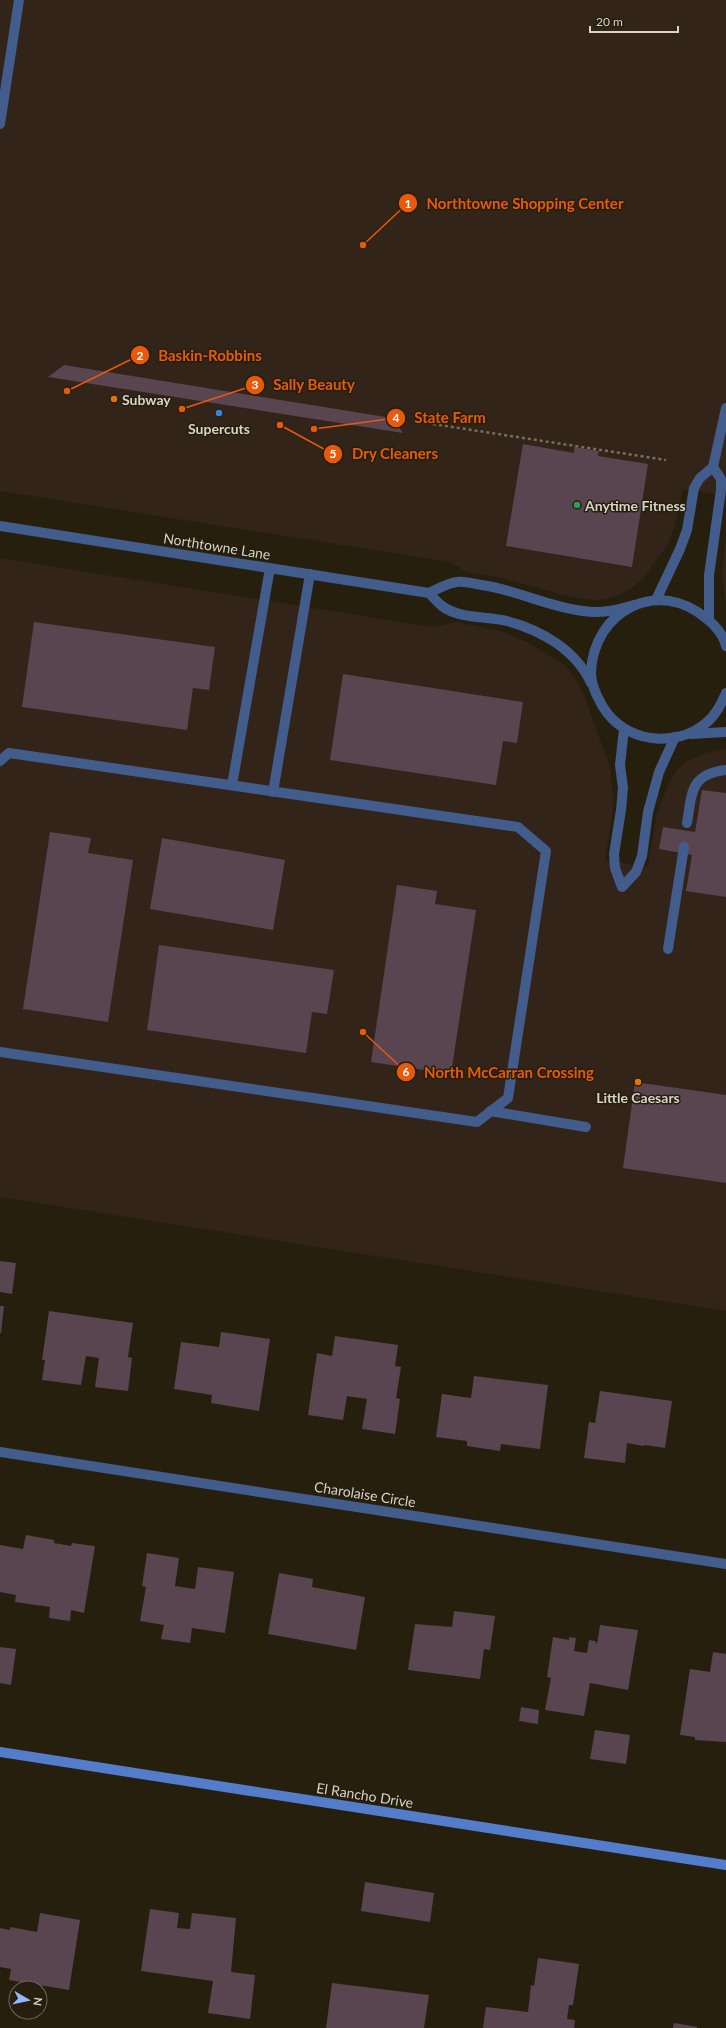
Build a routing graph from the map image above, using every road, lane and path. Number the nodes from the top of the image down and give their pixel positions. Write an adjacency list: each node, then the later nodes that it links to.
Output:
1 (19, 0): 2 (street)
2 (0, 124)
3 (726, 408): 6 (street)
4 (433, 424): 5 (path)
5 (666, 460)
6 (713, 467): 11 (street); 13 (street)
7 (0, 526): 8 (street, Northtowne Lane)
8 (270, 568): 9 (street, Northtowne Lane); 23 (street)
9 (310, 574): 10 (street, Northtowne Lane); 24 (street)
10 (429, 593): 12 (street); 16 (street)
11 (656, 600): 12 (street); 13 (street)
12 (634, 605): 16 (street)
13 (709, 620): 14 (street)
14 (726, 644)
15 (726, 693): 19 (street)
16 (596, 696): 17 (street)
17 (624, 729): 20 (street); 20 (street)
18 (726, 732): 19 (street)
19 (687, 734): 20 (street)
20 (675, 737)
21 (0, 761): 23 (street)
22 (726, 770): 25 (street)
23 (232, 785): 24 (street)
24 (273, 792): 29 (street)
25 (687, 823)
26 (684, 847): 27 (street)
27 (668, 949)
28 (0, 1052): 29 (street)
29 (490, 1111): 30 (street)
30 (586, 1127)
31 (0, 1452): 32 (street, Charolaise Circle)
32 (726, 1564)
33 (0, 1752): 34 (main road, El Rancho Drive)
34 (726, 1865)

